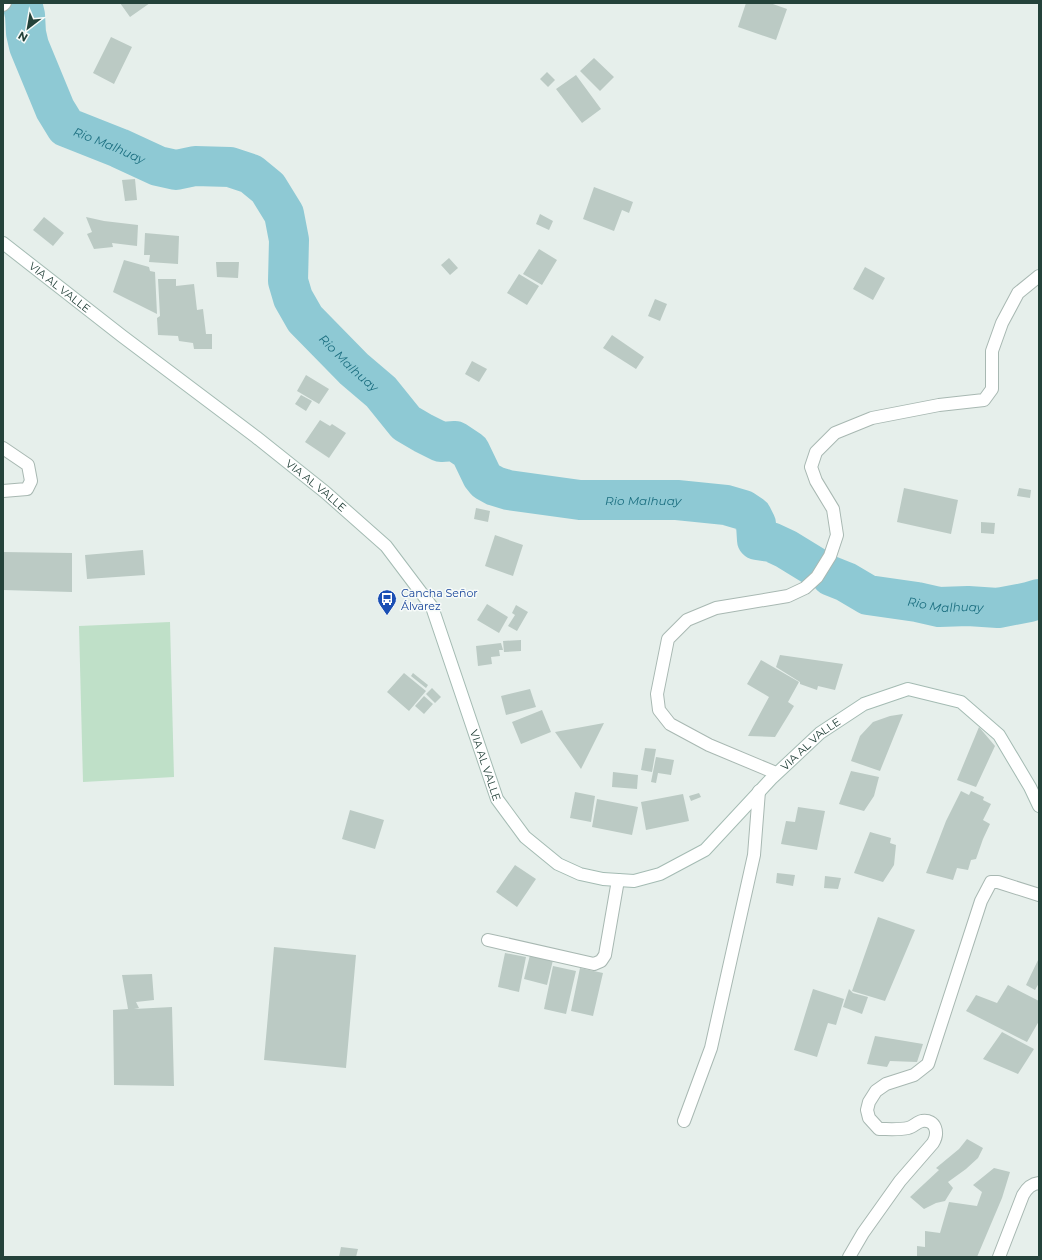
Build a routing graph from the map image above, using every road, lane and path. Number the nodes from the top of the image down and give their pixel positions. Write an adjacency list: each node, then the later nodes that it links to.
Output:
1 (3, 243): 8 (street, VIA AL VALLE)
2 (1039, 276): 5 (street)
3 (3, 448): 4 (street)
4 (3, 491)
5 (776, 774): 6 (street, VIA AL VALLE); 7 (street, VIA AL VALLE)
6 (759, 791): 8 (street, VIA AL VALLE); 11 (street)
7 (1039, 806)
8 (618, 880): 10 (street)
9 (1039, 895): 13 (street)
10 (488, 940)
11 (684, 1121)
12 (1039, 1183): 14 (street)
13 (849, 1257)
14 (999, 1257)

